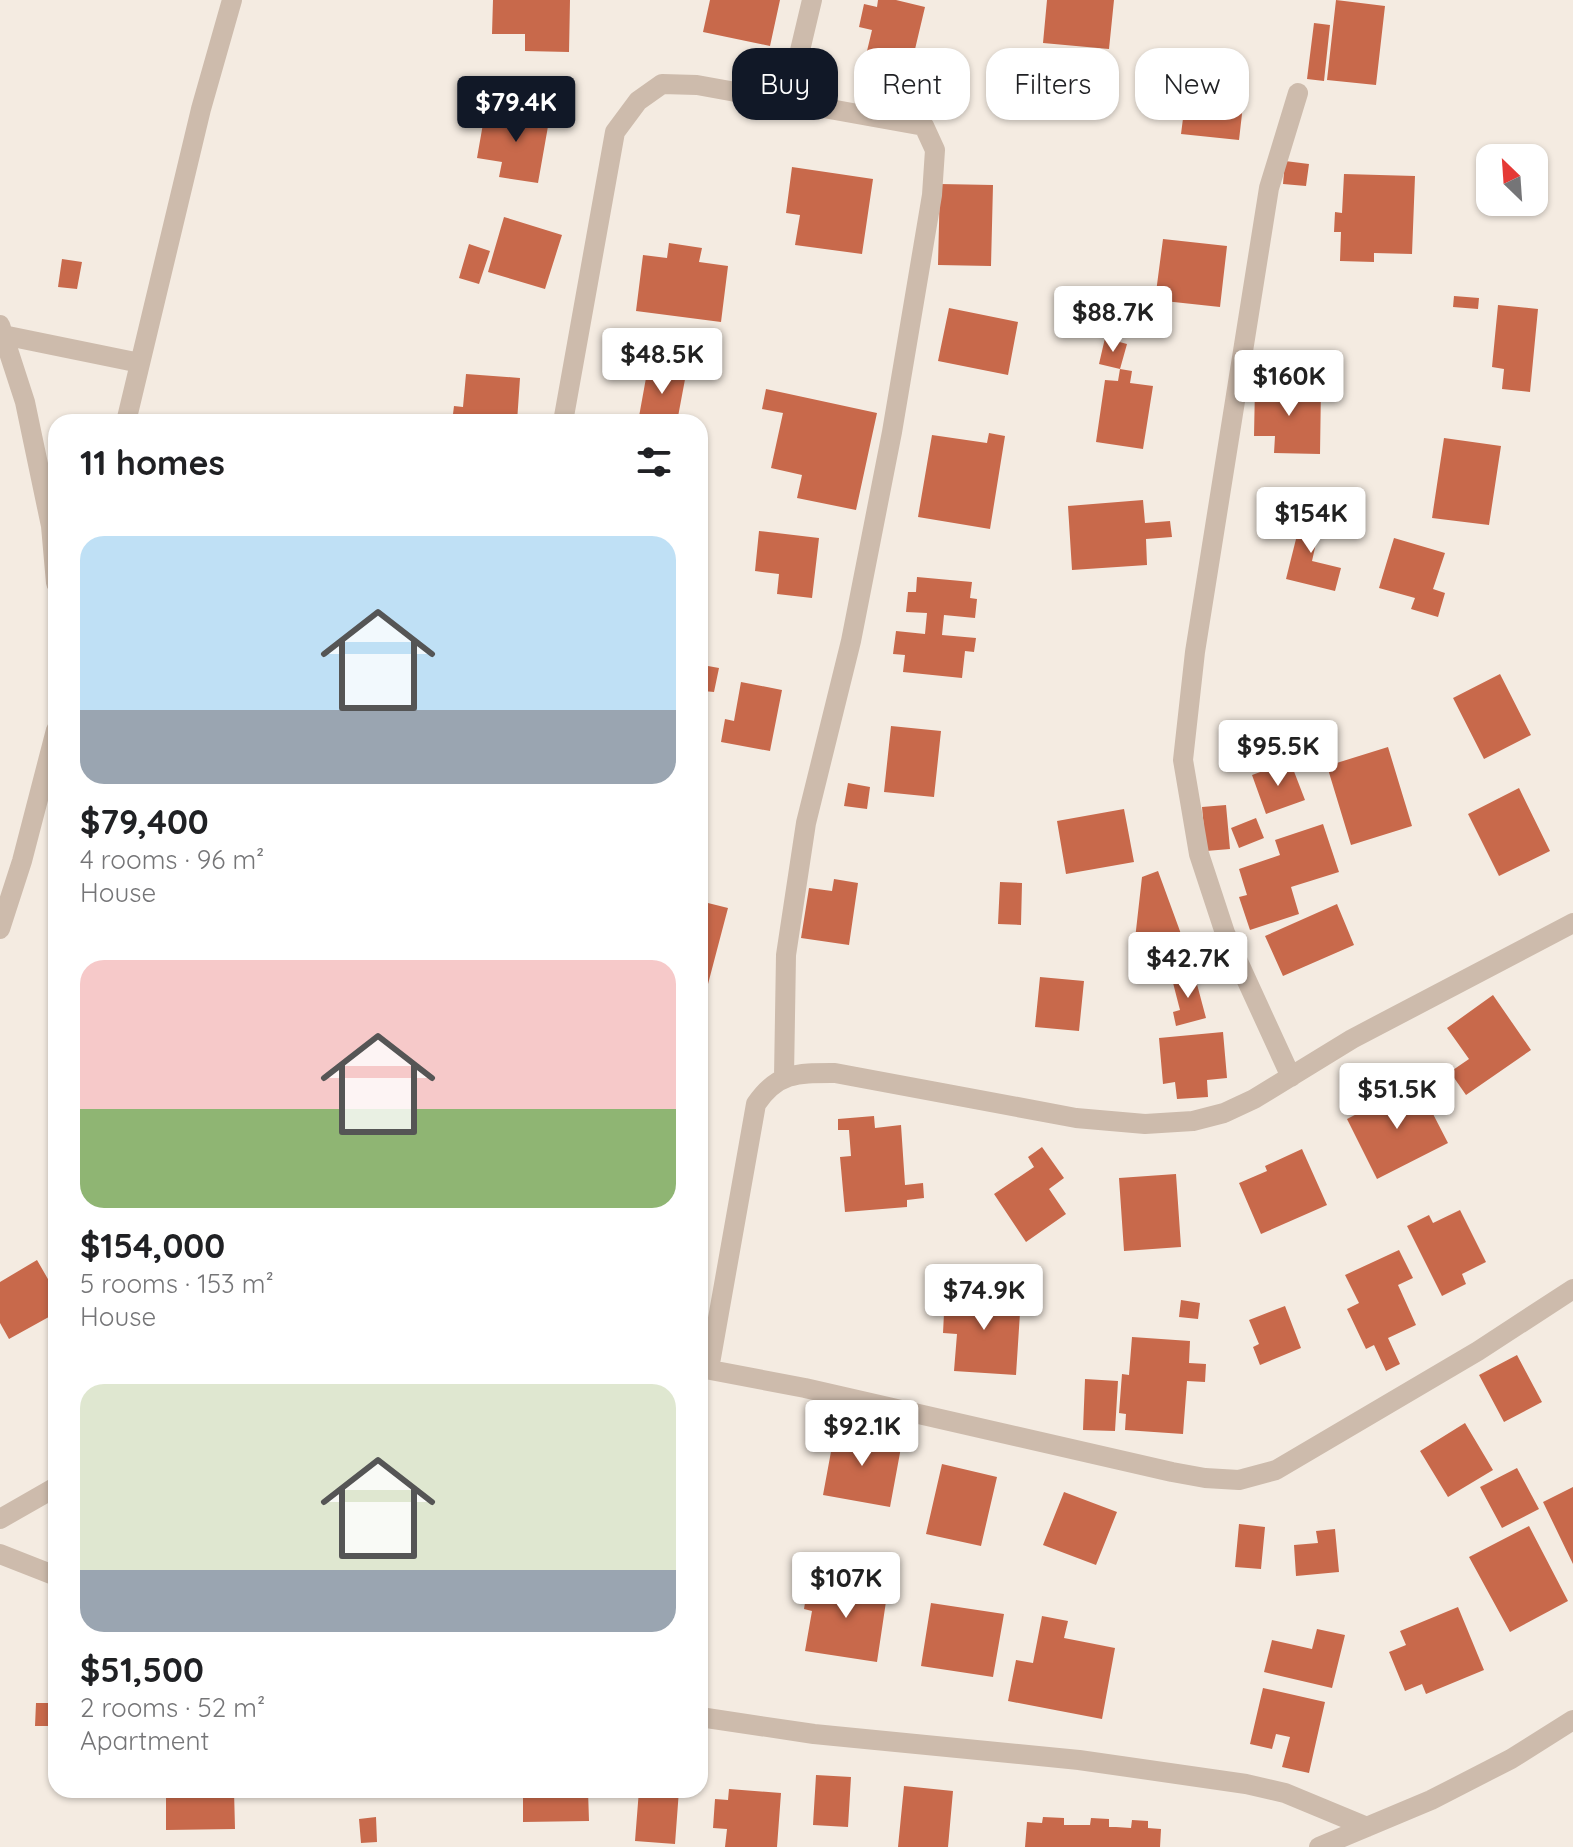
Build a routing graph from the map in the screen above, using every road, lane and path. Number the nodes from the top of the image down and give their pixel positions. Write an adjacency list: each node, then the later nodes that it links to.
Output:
1 (232, 0): 8 (street)
2 (812, 0): 3 (street)
3 (801, 48)
4 (732, 91): 10 (street)
5 (1298, 93): 16 (street)
6 (838, 110): 15 (street)
7 (2, 330): 8 (street); 11 (street)
8 (140, 363): 9 (street)
9 (128, 414)
10 (564, 414)
11 (48, 512)
12 (48, 761): 14 (street)
13 (1573, 923): 16 (street)
14 (0, 929)
15 (784, 1077): 16 (street); 18 (street)
16 (1291, 1077)
17 (1573, 1289): 19 (street)
18 (708, 1352)
19 (708, 1369)
20 (48, 1492): 21 (street)
21 (0, 1519)
22 (0, 1554): 23 (street)
23 (48, 1573)
24 (708, 1718): 26 (street)
25 (1573, 1720): 26 (street)
26 (1367, 1827): 27 (street)
27 (1319, 1847)

